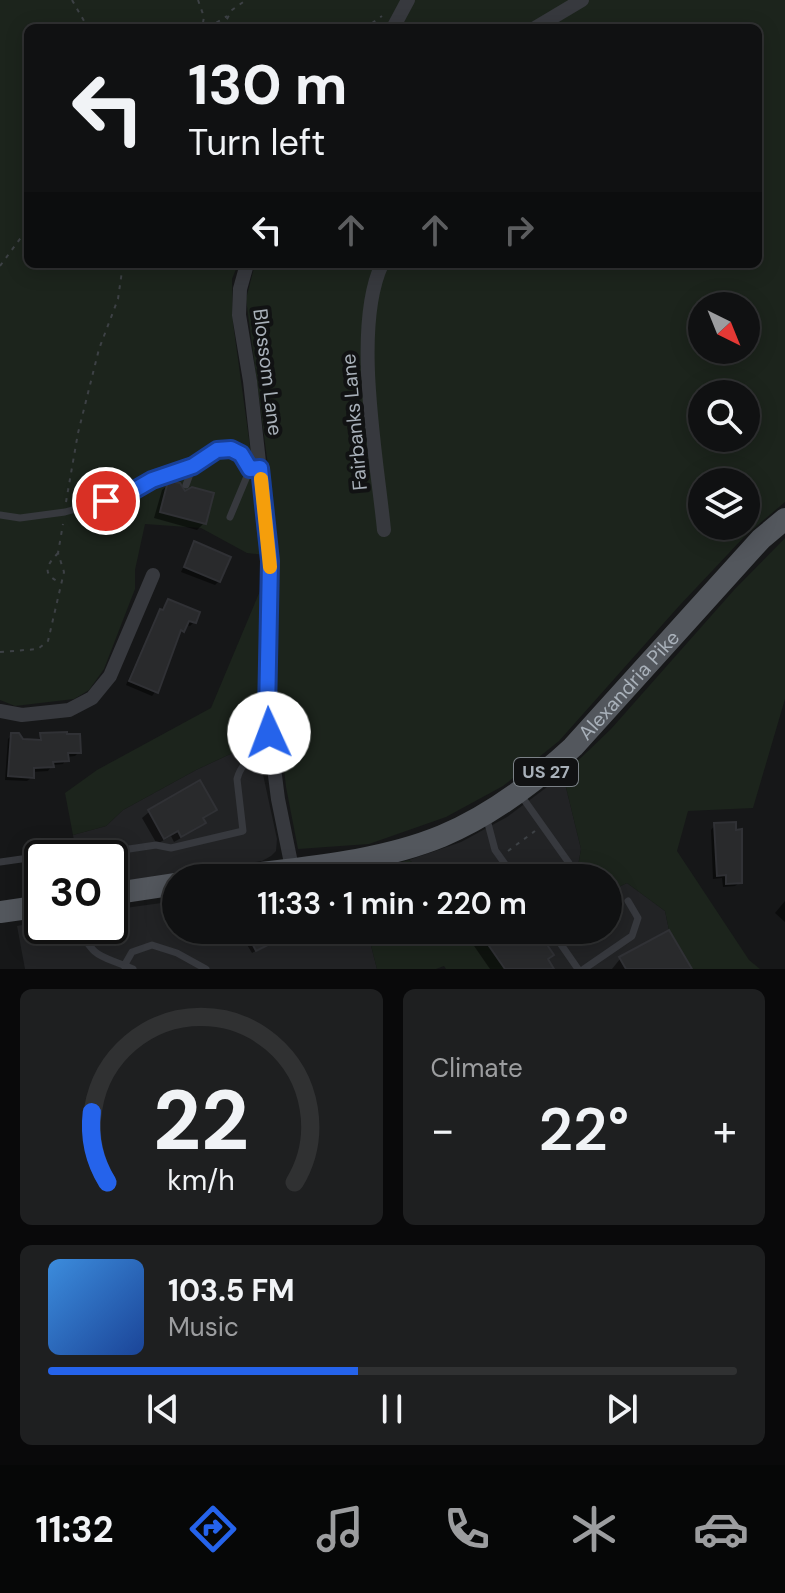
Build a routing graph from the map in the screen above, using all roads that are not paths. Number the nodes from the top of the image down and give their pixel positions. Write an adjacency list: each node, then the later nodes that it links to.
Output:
1 (408, 0): 3 (street)
2 (582, 0): 4 (street)
3 (395, 24)
4 (542, 24)
5 (246, 268): 8 (street, Blossom Lane)
6 (381, 268): 13 (street, Fairbanks Lane)
7 (193, 466): 8 (lane); 9 (lane); 10 (lane)
8 (255, 469): 11 (lane); 16 (street, Blossom Lane)
9 (186, 485)
10 (0, 515)
11 (230, 517)
12 (785, 519): 17 (main road, Alexandria Pike / US 27)
13 (384, 530)
14 (153, 575): 15 (street)
15 (0, 711)
16 (271, 753): 19 (lane); 23 (street, Blossom Lane)
17 (518, 792): 18 (main road, Alexandria Pike / US 27); 22 (lane)
18 (485, 814): 24 (main road, Alexandria Pike / US 27); 25 (lane)
19 (128, 849)
20 (24, 859): 21 (lane)
21 (0, 862)
22 (569, 863)
23 (311, 864)
24 (338, 864)
25 (505, 864)
26 (162, 886): 27 (main road)
27 (128, 891)
28 (628, 901): 35 (lane)
29 (24, 909): 30 (main road)
30 (0, 912)
31 (88, 944): 33 (lane)
32 (562, 944): 35 (lane)
33 (128, 967): 34 (lane)
34 (206, 969)
35 (581, 969)

